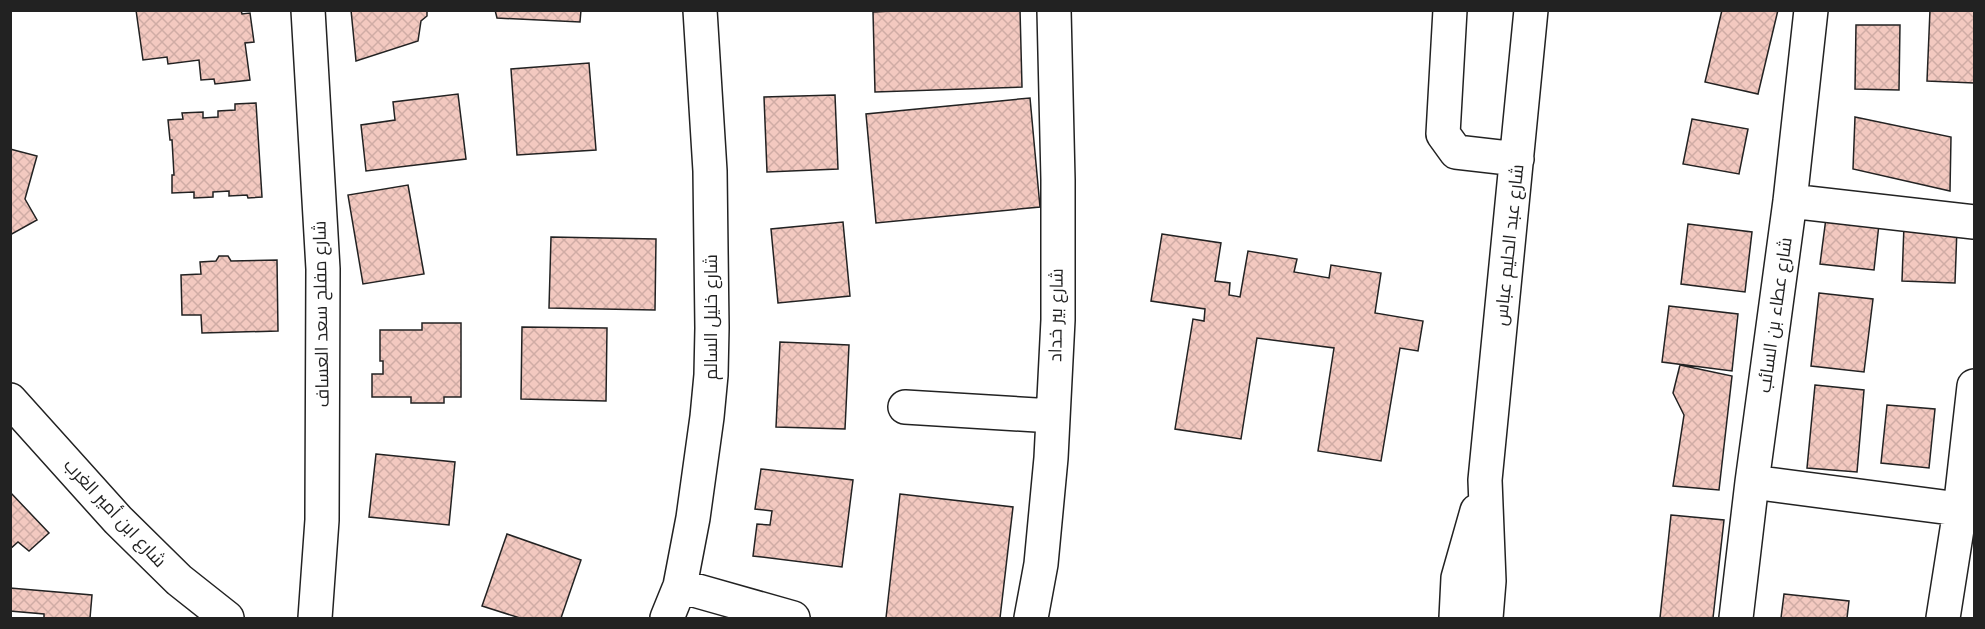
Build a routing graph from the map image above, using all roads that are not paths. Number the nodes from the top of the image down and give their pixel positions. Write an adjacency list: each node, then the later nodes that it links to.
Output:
1 (308, 10): 19 (street, شارع مفلح سعد العساف)
2 (700, 10): 17 (street, شارع خليل السالم)
3 (1054, 10): 13 (street, شارع بير خداد)
4 (1450, 10): 7 (street)
5 (1531, 10): 7 (street, شارع عبد الحليم عباس)
6 (1811, 10): 8 (street, شارع عطاء بن السائب)
7 (1517, 159): 14 (street, شارع عبد الحليم عباس)
8 (1790, 201): 9 (street); 15 (street, شارع عطاء بن السائب)
9 (1974, 222)
10 (1974, 386): 16 (street)
11 (10, 400): 18 (street, شارع ابن أمير الغرب)
12 (906, 407): 13 (street)
13 (1053, 416): 22 (street, شارع بير خداد)
14 (1485, 480): 23 (street, شارع عبد الحليم عباس); 24 (street, شارع عبد الحليم عباس)
15 (1752, 482): 16 (street); 25 (street, شارع عطاء بن السائب)
16 (1967, 511): 26 (street)
17 (680, 586): 20 (street, شارع خليل السالم); 21 (street)
18 (227, 618)
19 (315, 618)
20 (667, 618)
21 (793, 618)
22 (1030, 618)
23 (1456, 618)
24 (1486, 618)
25 (1736, 618)
26 (1943, 618)

